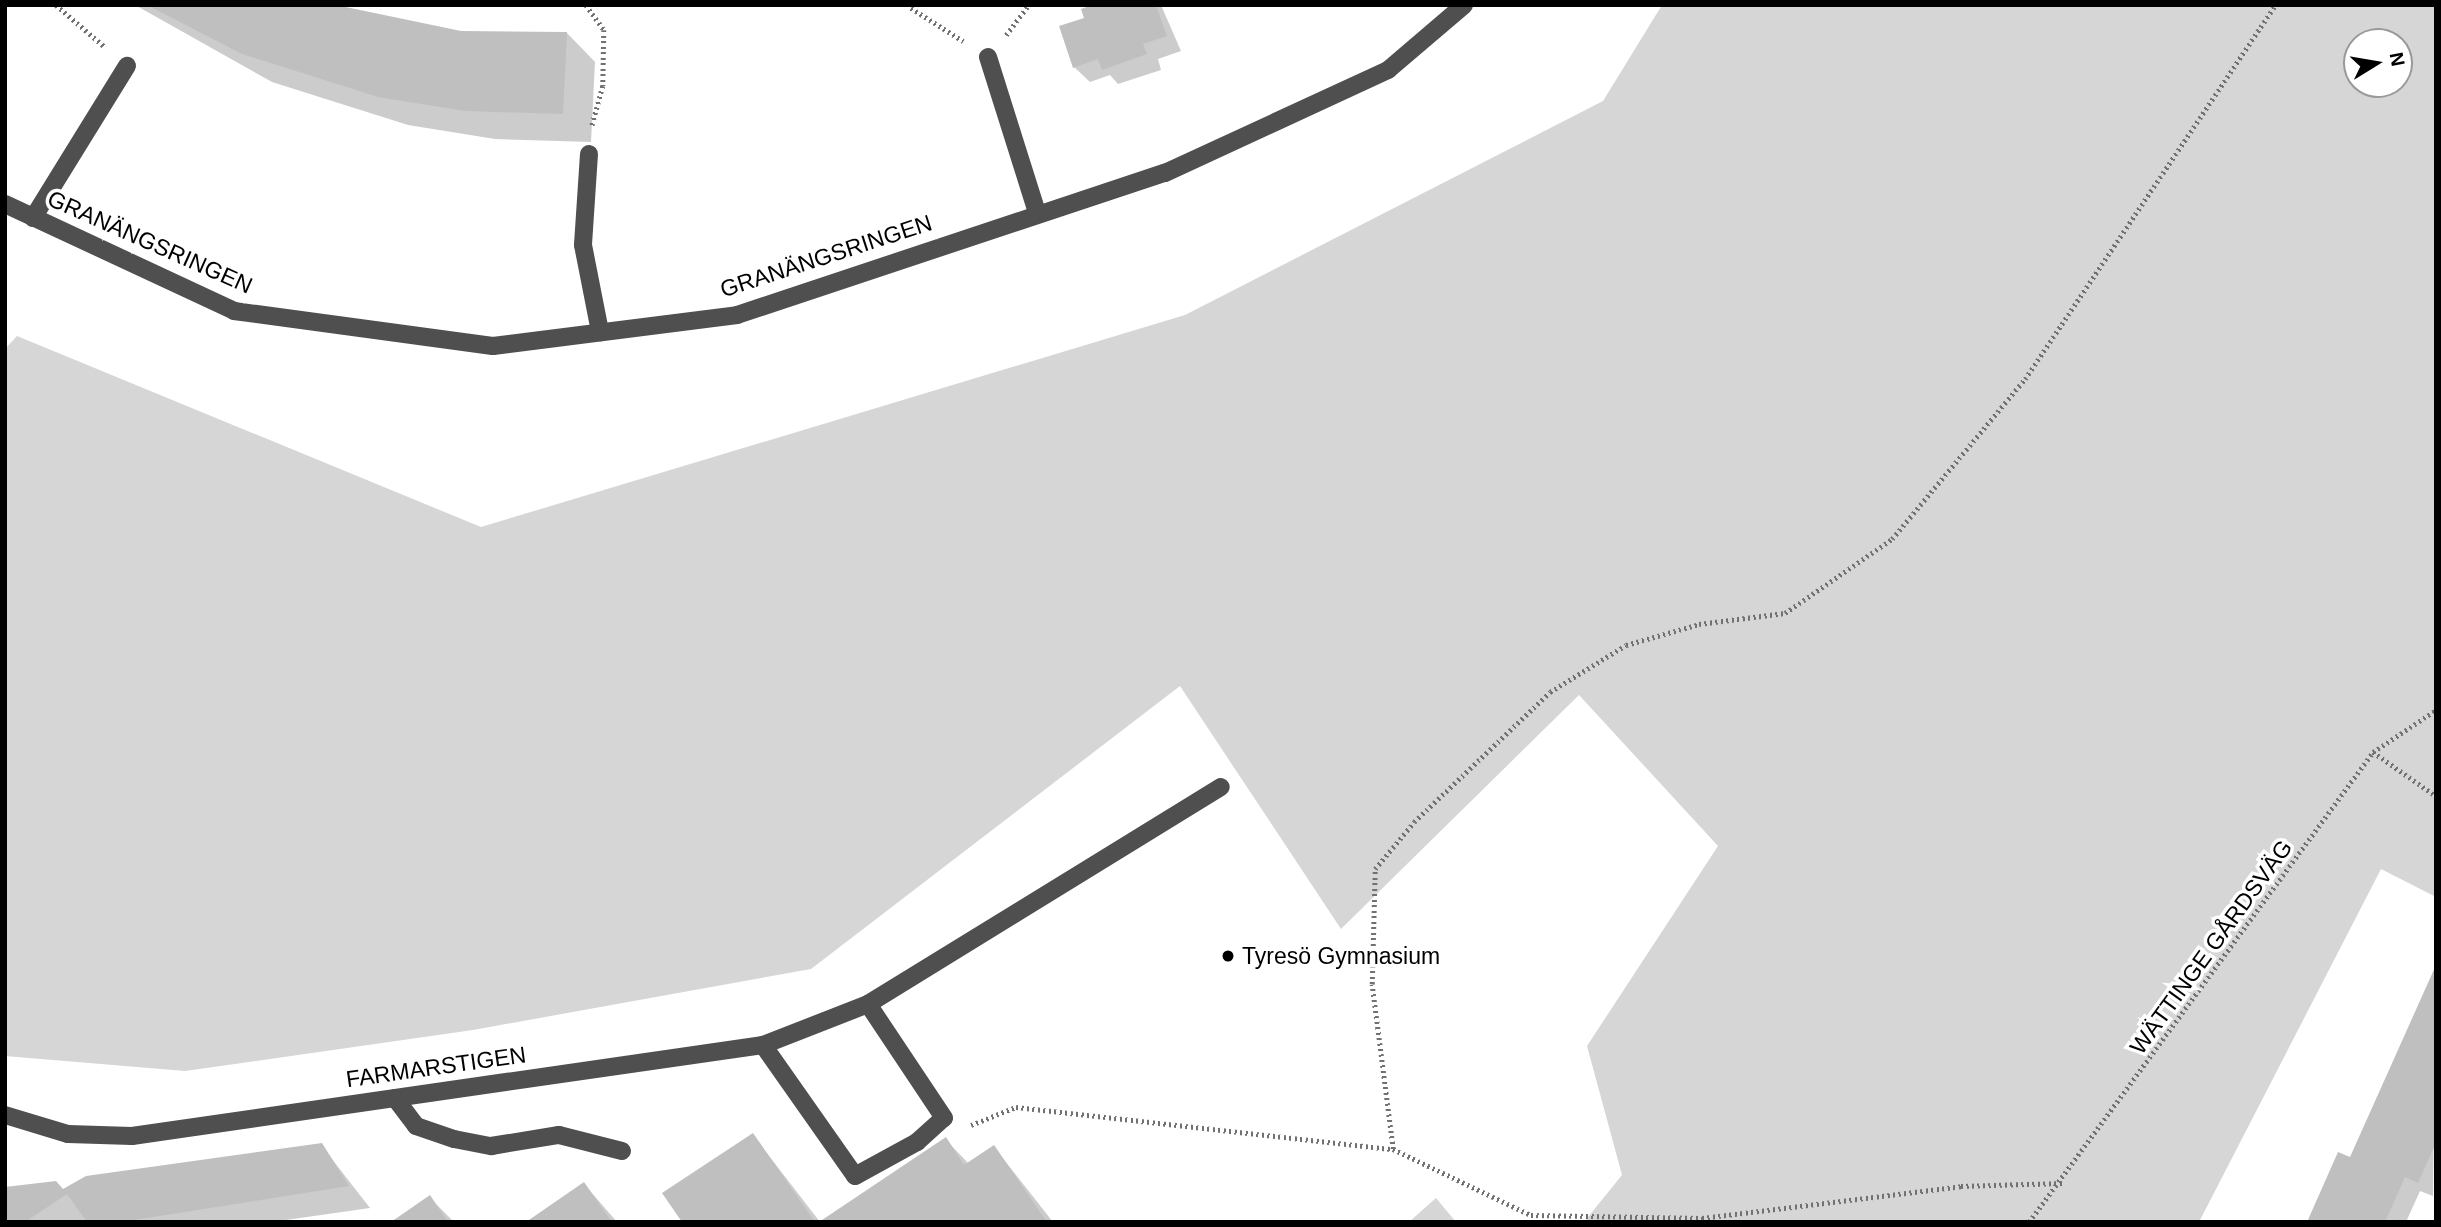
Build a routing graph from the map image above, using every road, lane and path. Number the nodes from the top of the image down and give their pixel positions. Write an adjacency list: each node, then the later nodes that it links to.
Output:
1 (56, 5): 8 (path)
2 (586, 5): 9 (path)
3 (775, 5): 4 (path)
4 (926, 5)
5 (1464, 5): 11 (street, GRANÄNGSRINGEN)
6 (2275, 5): 23 (path)
7 (988, 57): 11 (street)
8 (127, 66): 12 (street)
9 (589, 154): 13 (street)
10 (5, 204): 12 (street, GRANÄNGSRINGEN)
11 (1037, 212): 13 (street, GRANÄNGSRINGEN)
12 (33, 218): 13 (street, GRANÄNGSRINGEN)
13 (600, 332)
14 (2436, 710): 15 (path, WÄTTINGE GÅRDSVÄG)
15 (2373, 752): 17 (path); 25 (path, WÄTTINGE GÅRDSVÄG)
16 (1221, 787): 18 (street, FARMARSTIGEN)
17 (2436, 796)
18 (868, 1004): 19 (street, FARMARSTIGEN); 22 (street)
19 (763, 1045): 20 (street, FARMARSTIGEN); 22 (street)
20 (395, 1098): 21 (street, FARMARSTIGEN); 24 (street)
21 (5, 1115)
22 (944, 1118): 23 (path)
23 (1393, 1149): 25 (path)
24 (622, 1151)
25 (2062, 1183): 26 (path, WÄTTINGE GÅRDSVÄG)
26 (2029, 1222)

